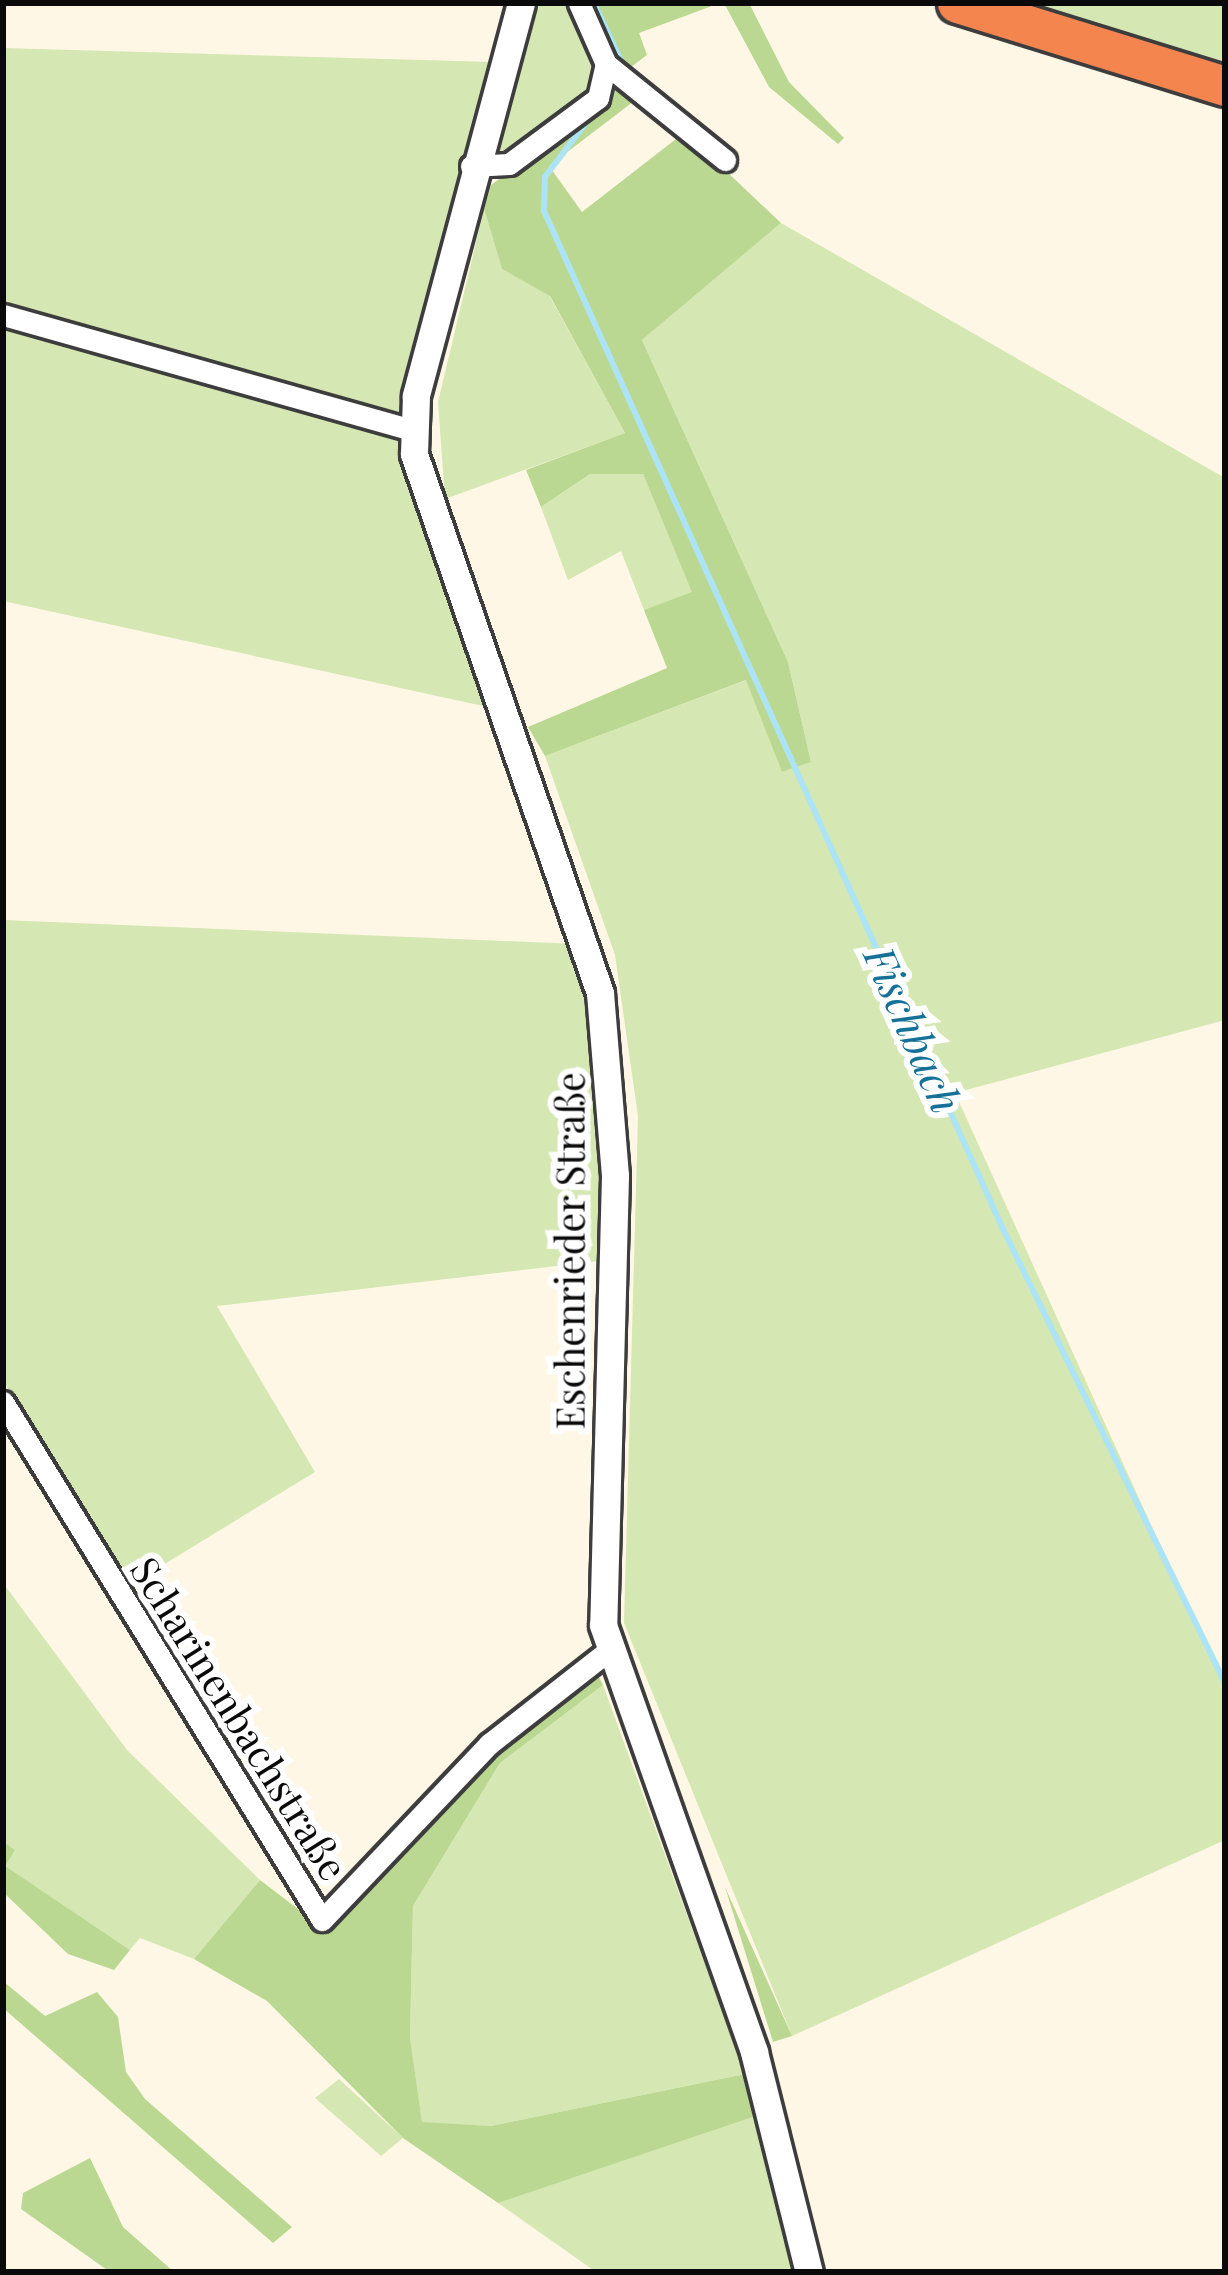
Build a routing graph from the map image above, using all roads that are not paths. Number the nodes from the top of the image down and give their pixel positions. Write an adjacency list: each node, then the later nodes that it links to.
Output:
1 (521, 3): 7 (street, Eschenrieder Straße)
2 (579, 3): 4 (street)
3 (957, 3): 5 (highway)
4 (606, 64): 6 (street); 7 (street)
5 (1225, 86)
6 (725, 160)
7 (471, 166): 9 (street, Eschenrieder Straße)
8 (3, 315): 9 (street)
9 (412, 430): 11 (street, Eschenrieder Straße)
10 (3, 1402): 11 (street, Scharinenbachstraße)
11 (608, 1651): 12 (street, Eschenrieder Straße)
12 (809, 2272)

